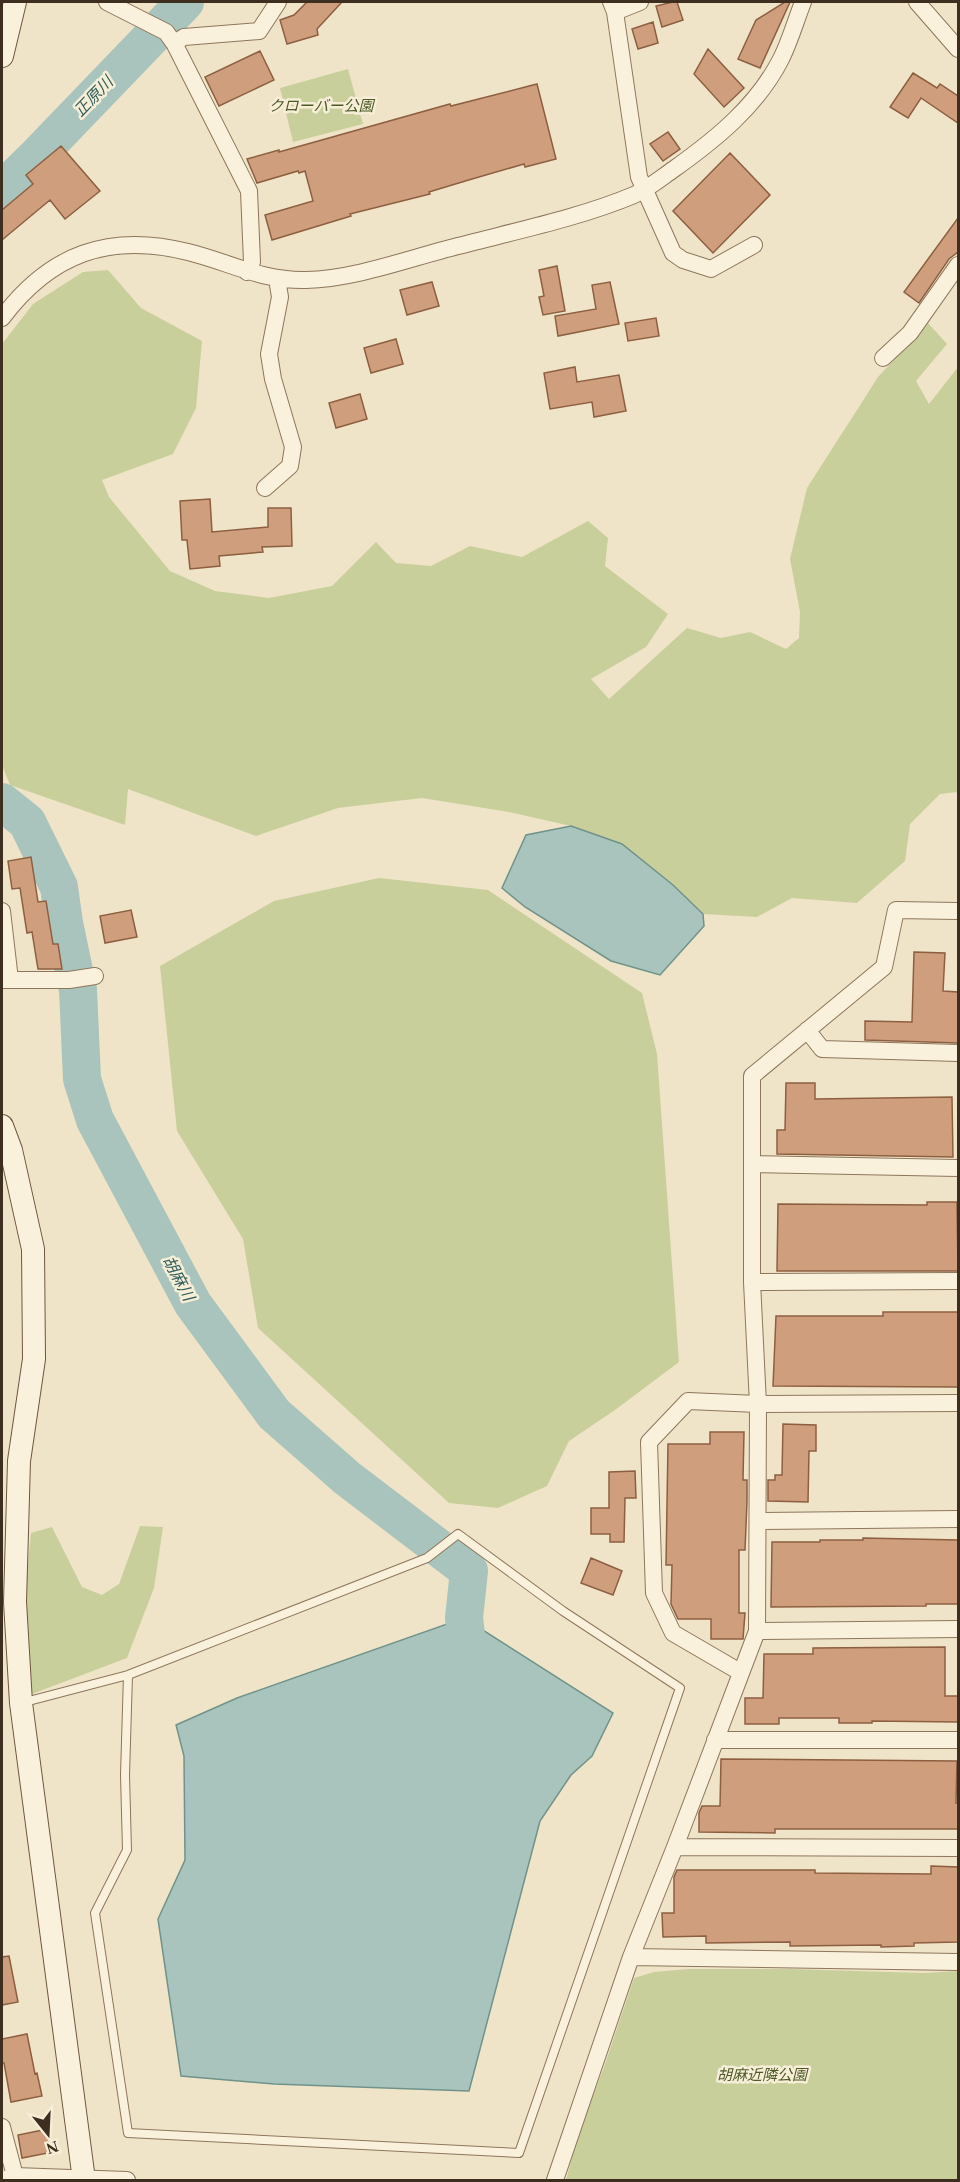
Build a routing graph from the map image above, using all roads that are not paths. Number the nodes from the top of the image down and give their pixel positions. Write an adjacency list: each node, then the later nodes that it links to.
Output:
1 (15, 2): 10 (street)
2 (108, 2): 8 (street)
3 (278, 2): 8 (street)
4 (640, 2): 7 (street)
5 (803, 2): 11 (street)
6 (918, 2): 9 (street)
7 (613, 7): 11 (street)
8 (174, 43): 14 (street)
9 (958, 49)
10 (2, 56)
11 (644, 190): 12 (street); 15 (street)
12 (754, 245)
13 (958, 266): 17 (street)
14 (247, 272): 15 (street); 16 (street)
15 (277, 279): 18 (street)
16 (2, 318)
17 (883, 358)
18 (265, 488)
19 (2, 911): 22 (street)
20 (958, 911): 23 (street)
21 (95, 976): 22 (street)
22 (6, 980)
23 (807, 1030): 24 (street); 26 (street)
24 (958, 1053)
25 (2, 1126): 38 (street)
26 (752, 1164): 27 (street); 29 (street)
27 (958, 1168)
28 (958, 1281): 29 (street)
29 (752, 1282): 31 (street)
30 (958, 1403): 31 (street)
31 (758, 1404): 33 (street); 36 (street)
32 (958, 1519): 33 (street)
33 (758, 1521): 35 (street)
34 (958, 1629): 35 (street)
35 (757, 1630): 36 (street)
36 (740, 1672): 39 (street)
37 (128, 1675): 37 (lane); 38 (lane)
38 (21, 1703): 47 (street)
39 (715, 1740): 40 (street); 41 (street)
40 (958, 1740)
41 (675, 1847): 42 (street); 43 (street)
42 (958, 1848)
43 (631, 1958): 44 (street); 49 (street)
44 (958, 1962)
45 (2, 2127): 46 (street)
46 (8, 2178): 47 (street)
47 (84, 2179): 48 (street)
48 (127, 2181)
49 (555, 2181)

